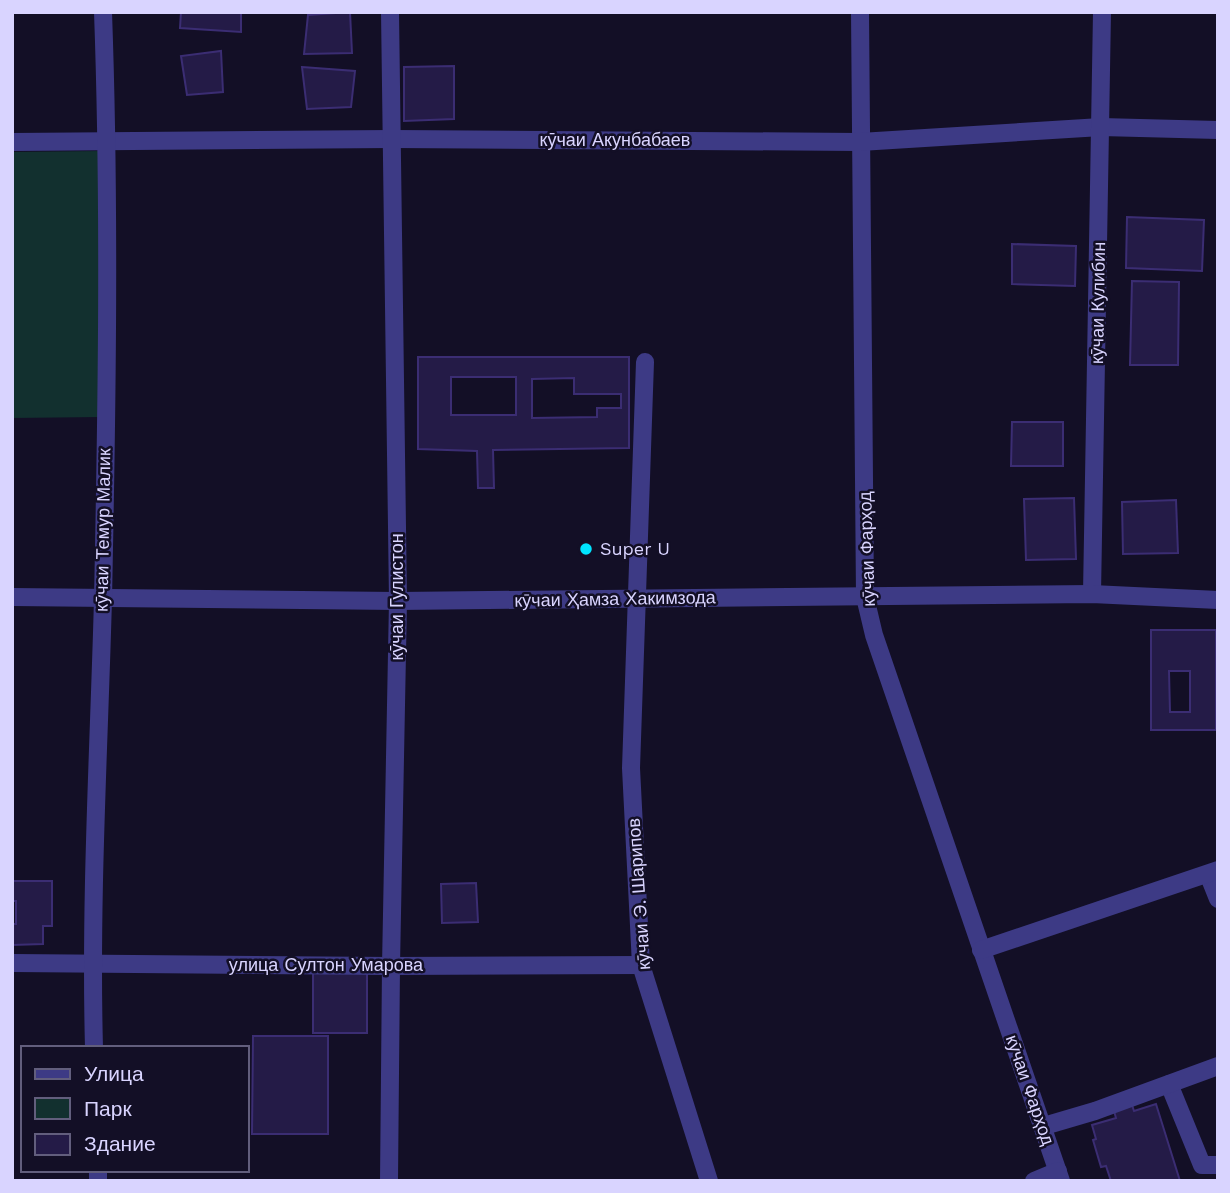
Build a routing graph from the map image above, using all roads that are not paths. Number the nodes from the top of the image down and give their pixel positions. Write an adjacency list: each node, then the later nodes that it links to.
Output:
1 (103, 12): 9 (street, кӯчаи Темур Малик)
2 (390, 12): 7 (street, кӯчаи Гулистон)
3 (860, 12): 10 (street, кӯчаи Фарҳод)
4 (1102, 12): 5 (street, кӯчаи Кулибин)
5 (1101, 127): 6 (street, кӯчаи Акунбабаев); 10 (street, кӯчаи Акунбабаев); 12 (street, кӯчаи Кулибин)
6 (1218, 130)
7 (392, 139): 9 (street, кӯчаи Акунбабаев); 10 (street, кӯчаи Акунбабаев); 18 (street, кӯчаи Гулистон)
8 (12, 142): 9 (street, кӯчаи Акунбабаев)
9 (108, 142): 14 (street, кӯчаи Темур Малик)
10 (860, 142): 15 (street, кӯчаи Фарҳод)
11 (645, 362): 16 (street, кӯчаи Э. Шарипов)
12 (1092, 594): 15 (street, кӯчаи Ҳамза Хакимзода); 17 (street, кӯчаи Ҳамза Хакимзода)
13 (12, 597): 14 (street, кӯчаи Ҳамза Хакимзода)
14 (103, 597): 18 (street, кӯчаи Ҳамза Хакимзода); 23 (street, кӯчаи Темур Малик)
15 (865, 597): 16 (street, кӯчаи Ҳамза Хакимзода); 21 (street, кӯчаи Фарҳод)
16 (636, 598): 18 (street, кӯчаи Ҳамза Хакимзода); 24 (street, кӯчаи Э. Шарипов)
17 (1218, 600)
18 (398, 601): 25 (street, кӯчаи Гулистон)
19 (1213, 872): 20 (street); 21 (street)
20 (1218, 900)
21 (981, 950): 29 (street, кӯчаи Фарҳод)
22 (12, 963): 23 (street, улица Султон Умарова)
23 (92, 963): 25 (street, улица Султон Умарова); 26 (street, кӯчаи Темур Малик)
24 (641, 965): 25 (street, улица Султон Умарова); 33 (street, кӯчаи Э. Шарипов)
25 (391, 966): 32 (street, кӯчаи Гулистон)
26 (94, 1046)
27 (1218, 1066): 28 (street)
28 (1169, 1084): 29 (street); 30 (street)
29 (1044, 1126): 31 (street, кӯчаи Фарҳод)
30 (1218, 1165)
31 (1060, 1176): 34 (street)
32 (389, 1181)
33 (709, 1181)
34 (1034, 1181)

